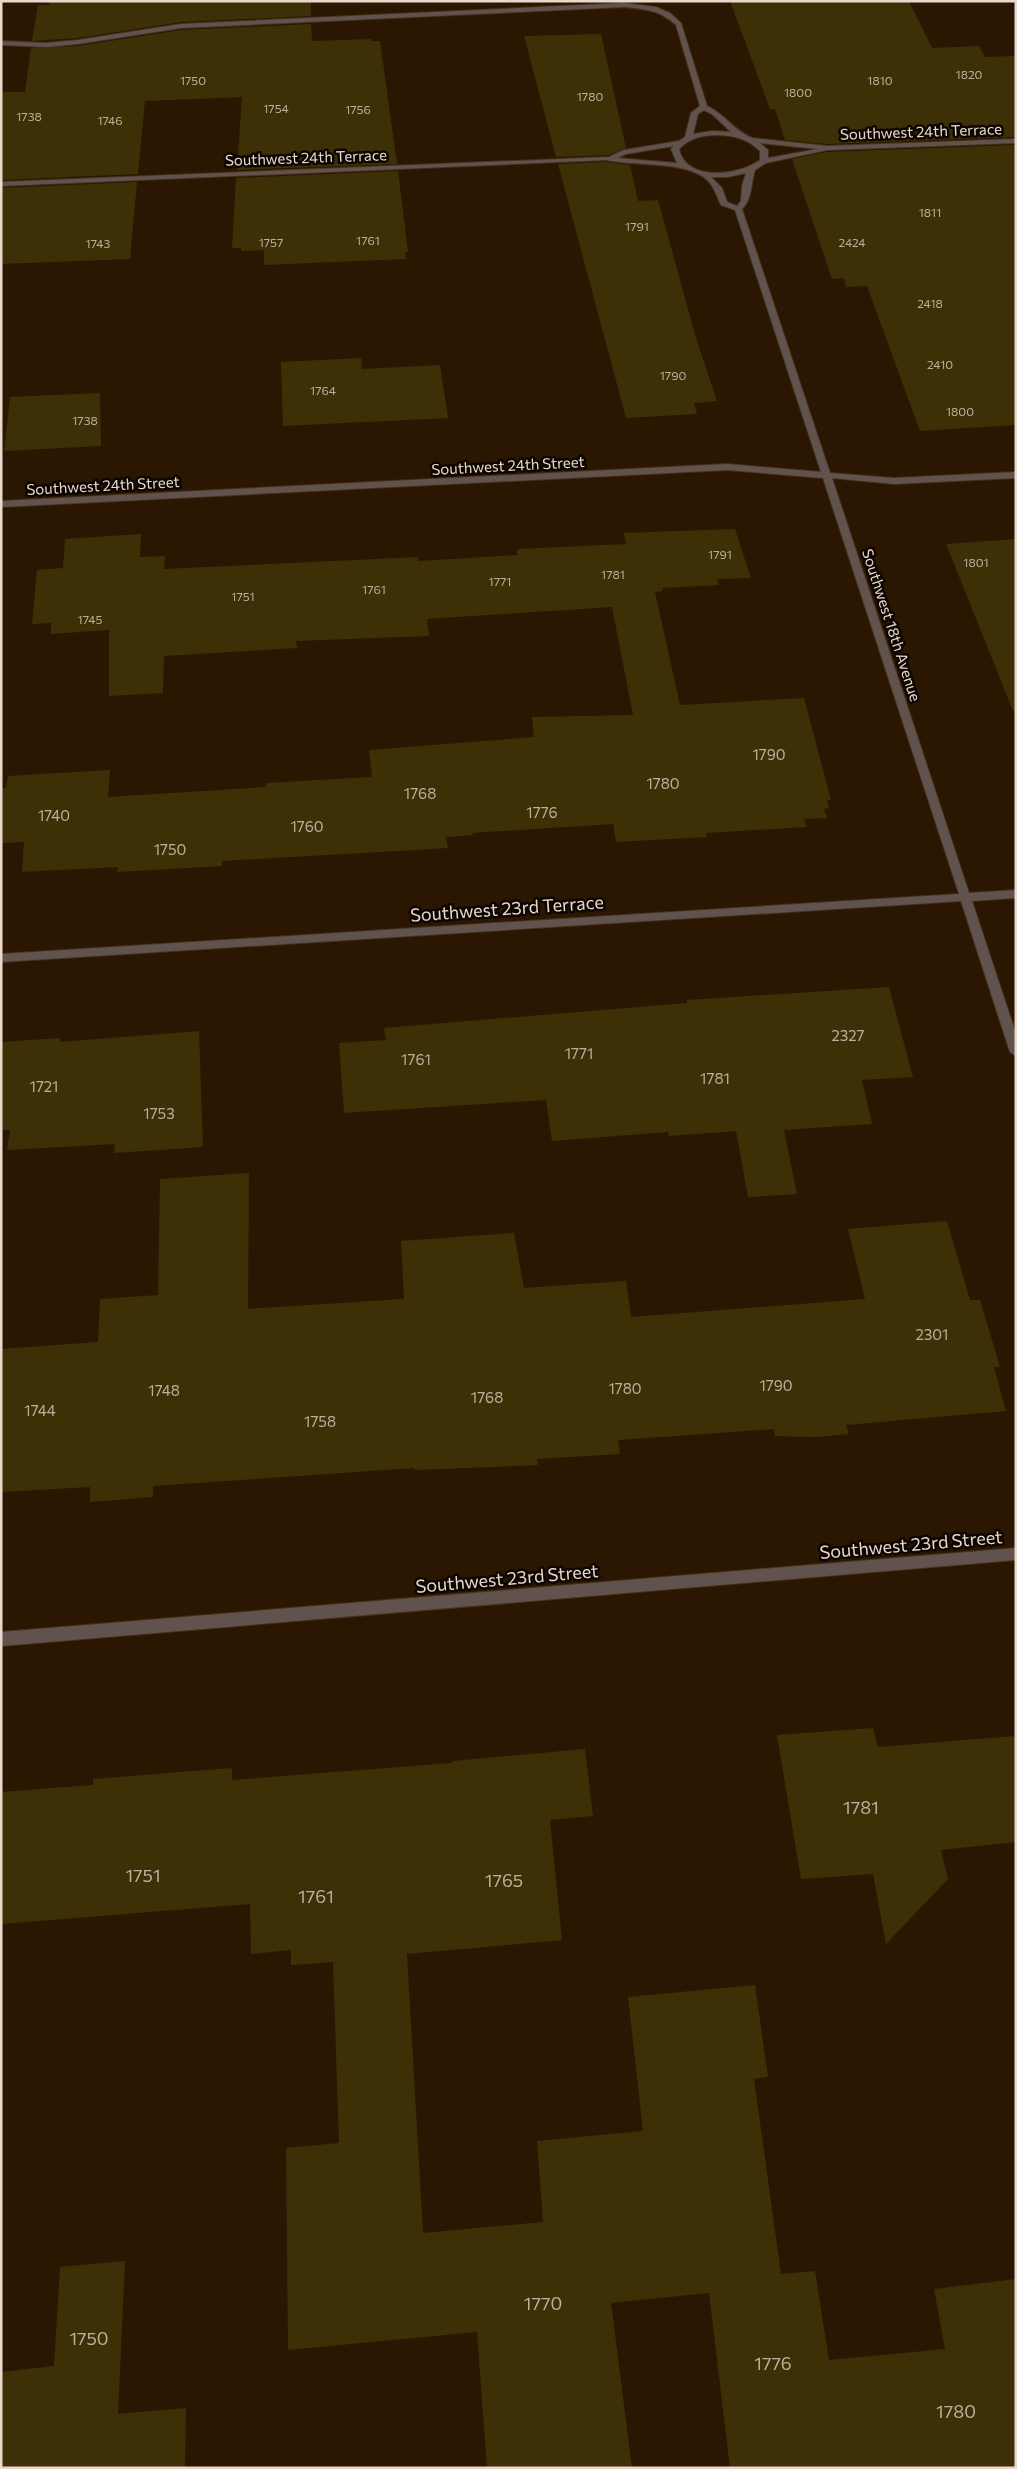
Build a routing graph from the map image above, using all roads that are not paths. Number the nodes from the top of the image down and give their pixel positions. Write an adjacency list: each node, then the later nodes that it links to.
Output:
1 (1, 43): 2 (street)
2 (704, 107): 3 (street); 4 (street)
3 (738, 135): 4 (street); 5 (street, Southwest 24th Terrace)
4 (689, 137): 7 (street)
5 (752, 140): 8 (street, Southwest 24th Terrace); 10 (street)
6 (1016, 140): 8 (street, Southwest 24th Terrace)
7 (679, 143): 9 (street, Southwest 24th Terrace); 11 (street)
8 (827, 148): 10 (street, Southwest 24th Terrace)
9 (612, 158): 11 (street, Southwest 24th Terrace); 14 (street, Southwest 24th Terrace)
10 (764, 160): 12 (street)
11 (685, 166): 13 (street, Southwest 24th Terrace)
12 (751, 170): 13 (street); 15 (street)
13 (702, 173): 15 (street)
14 (1, 184)
15 (738, 209): 17 (street, Southwest 18th Avenue)
16 (1016, 475): 17 (street, Southwest 24th Street)
17 (827, 476): 18 (street, Southwest 24th Street); 20 (street, Southwest 18th Avenue)
18 (1, 504)
19 (1016, 894): 20 (street, Southwest 23rd Terrace)
20 (966, 898): 21 (street, Southwest 23rd Terrace); 22 (street, Southwest 18th Avenue)
21 (1, 958)
22 (1016, 1052)
23 (1016, 1554): 24 (street, Southwest 23rd Street)
24 (1, 1639)

